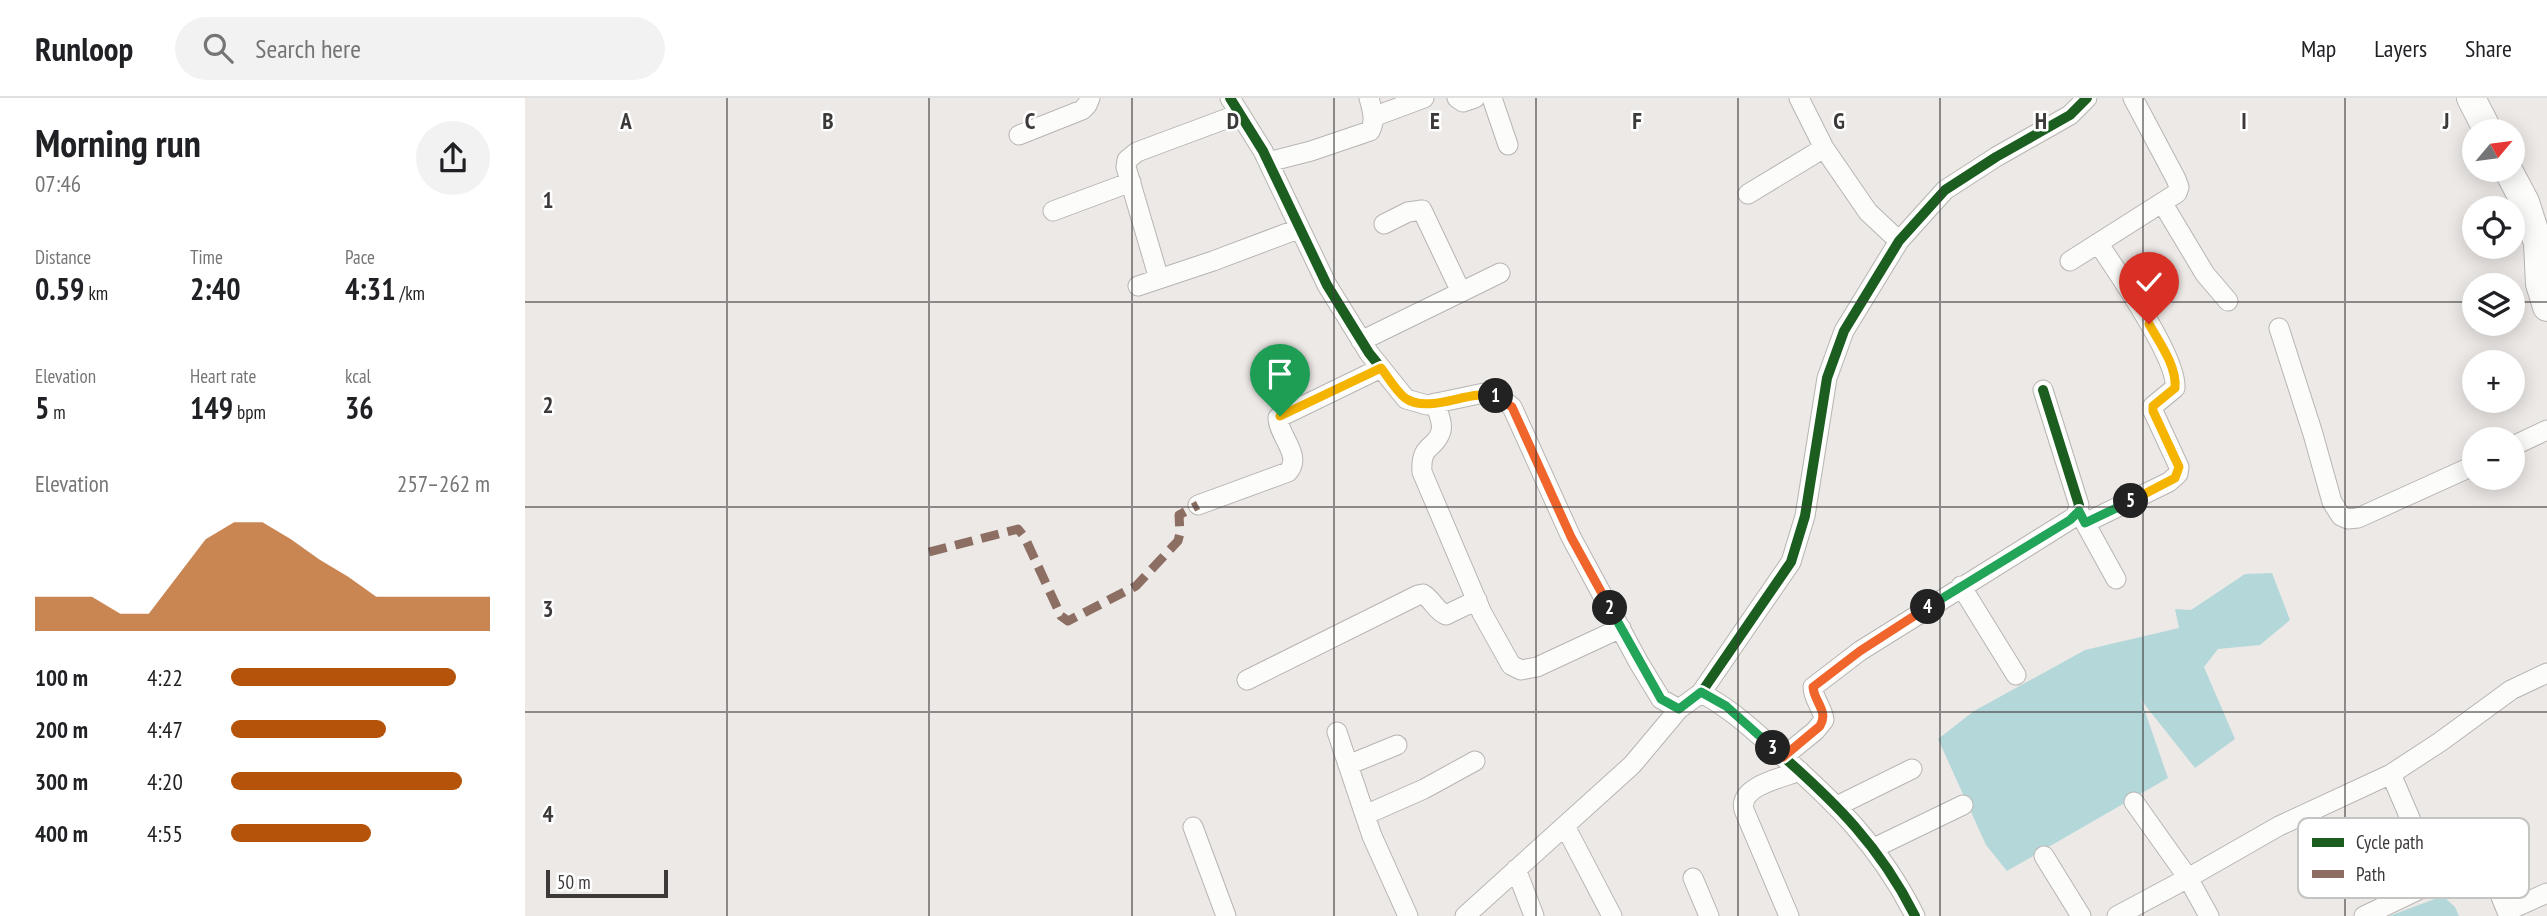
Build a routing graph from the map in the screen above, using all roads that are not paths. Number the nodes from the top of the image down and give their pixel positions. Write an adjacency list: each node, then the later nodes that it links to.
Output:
1 (1090, 98): 13 (street)
2 (1424, 98): 11 (street)
3 (1457, 98): 4 (street)
4 (1475, 98)
5 (1492, 98): 14 (street)
6 (1799, 98): 15 (street)
7 (2087, 98): 24 (street)
8 (2133, 98): 20 (street)
9 (2471, 98): 12 (main road)
10 (1235, 106): 16 (street); 17 (street)
11 (1371, 107): 16 (street)
12 (2482, 119)
13 (1019, 135)
14 (1508, 145)
15 (1824, 148): 19 (street); 24 (street)
16 (1268, 162): 23 (street)
17 (1131, 182): 21 (street); 29 (street)
18 (2514, 182): 25 (main road)
19 (1748, 194)
20 (2163, 204): 26 (street); 32 (street)
21 (1053, 211)
22 (1384, 224): 31 (street)
23 (1298, 229): 29 (street); 35 (street)
24 (1899, 242): 51 (street)
25 (2542, 242): 33 (main road)
26 (2098, 243): 27 (street); 43 (street)
27 (2070, 261)
28 (1500, 274): 31 (street)
29 (1159, 279): 30 (street)
30 (1138, 286)
31 (1461, 292): 35 (street)
32 (2228, 301)
33 (2547, 307)
34 (2279, 328): 41 (street)
35 (1361, 341): 36 (street)
36 (1381, 368): 38 (street); 42 (street)
37 (2043, 390): 43 (street)
38 (1435, 403): 46 (street); 47 (street)
39 (2547, 430): 40 (street)
40 (2525, 440)
41 (2462, 471)
42 (1198, 505)
43 (2082, 517): 44 (street); 45 (street)
44 (2116, 579)
45 (1961, 586): 49 (street); 55 (street)
46 (1477, 600): 47 (street); 50 (street)
47 (1621, 628): 52 (street)
48 (2547, 673): 60 (street)
49 (2016, 675)
50 (1247, 680)
51 (1701, 692): 52 (street); 55 (street)
52 (1679, 709): 66 (street)
53 (1337, 732): 57 (street)
54 (1397, 745): 57 (street)
55 (1783, 757): 59 (street)
56 (1475, 761): 64 (street)
57 (1348, 765): 64 (street)
58 (1912, 769): 62 (street)
59 (1800, 771): 62 (street); 82 (street)
60 (2391, 774): 65 (street); 72 (street)
61 (2134, 802): 72 (street)
62 (1837, 806): 68 (street)
63 (1963, 806): 68 (street)
64 (1365, 815): 77 (street)
65 (2410, 818)
66 (1565, 826): 70 (street); 80 (street)
67 (1193, 827): 76 (street)
68 (1874, 848): 83 (street)
69 (2044, 856): 84 (street)
70 (1516, 869): 78 (street); 79 (street)
71 (1693, 878): 81 (street)
72 (2188, 878): 85 (street); 86 (street)
73 (2547, 893): 75 (street)
74 (2402, 898): 87 (street)
75 (2508, 913)
76 (1226, 916)
77 (1408, 916)
78 (1465, 916)
79 (1534, 916)
80 (1612, 916)
81 (1709, 916)
82 (1789, 916)
83 (1915, 916)
84 (2081, 916)
85 (2117, 916)
86 (2209, 916)
87 (2364, 916)

